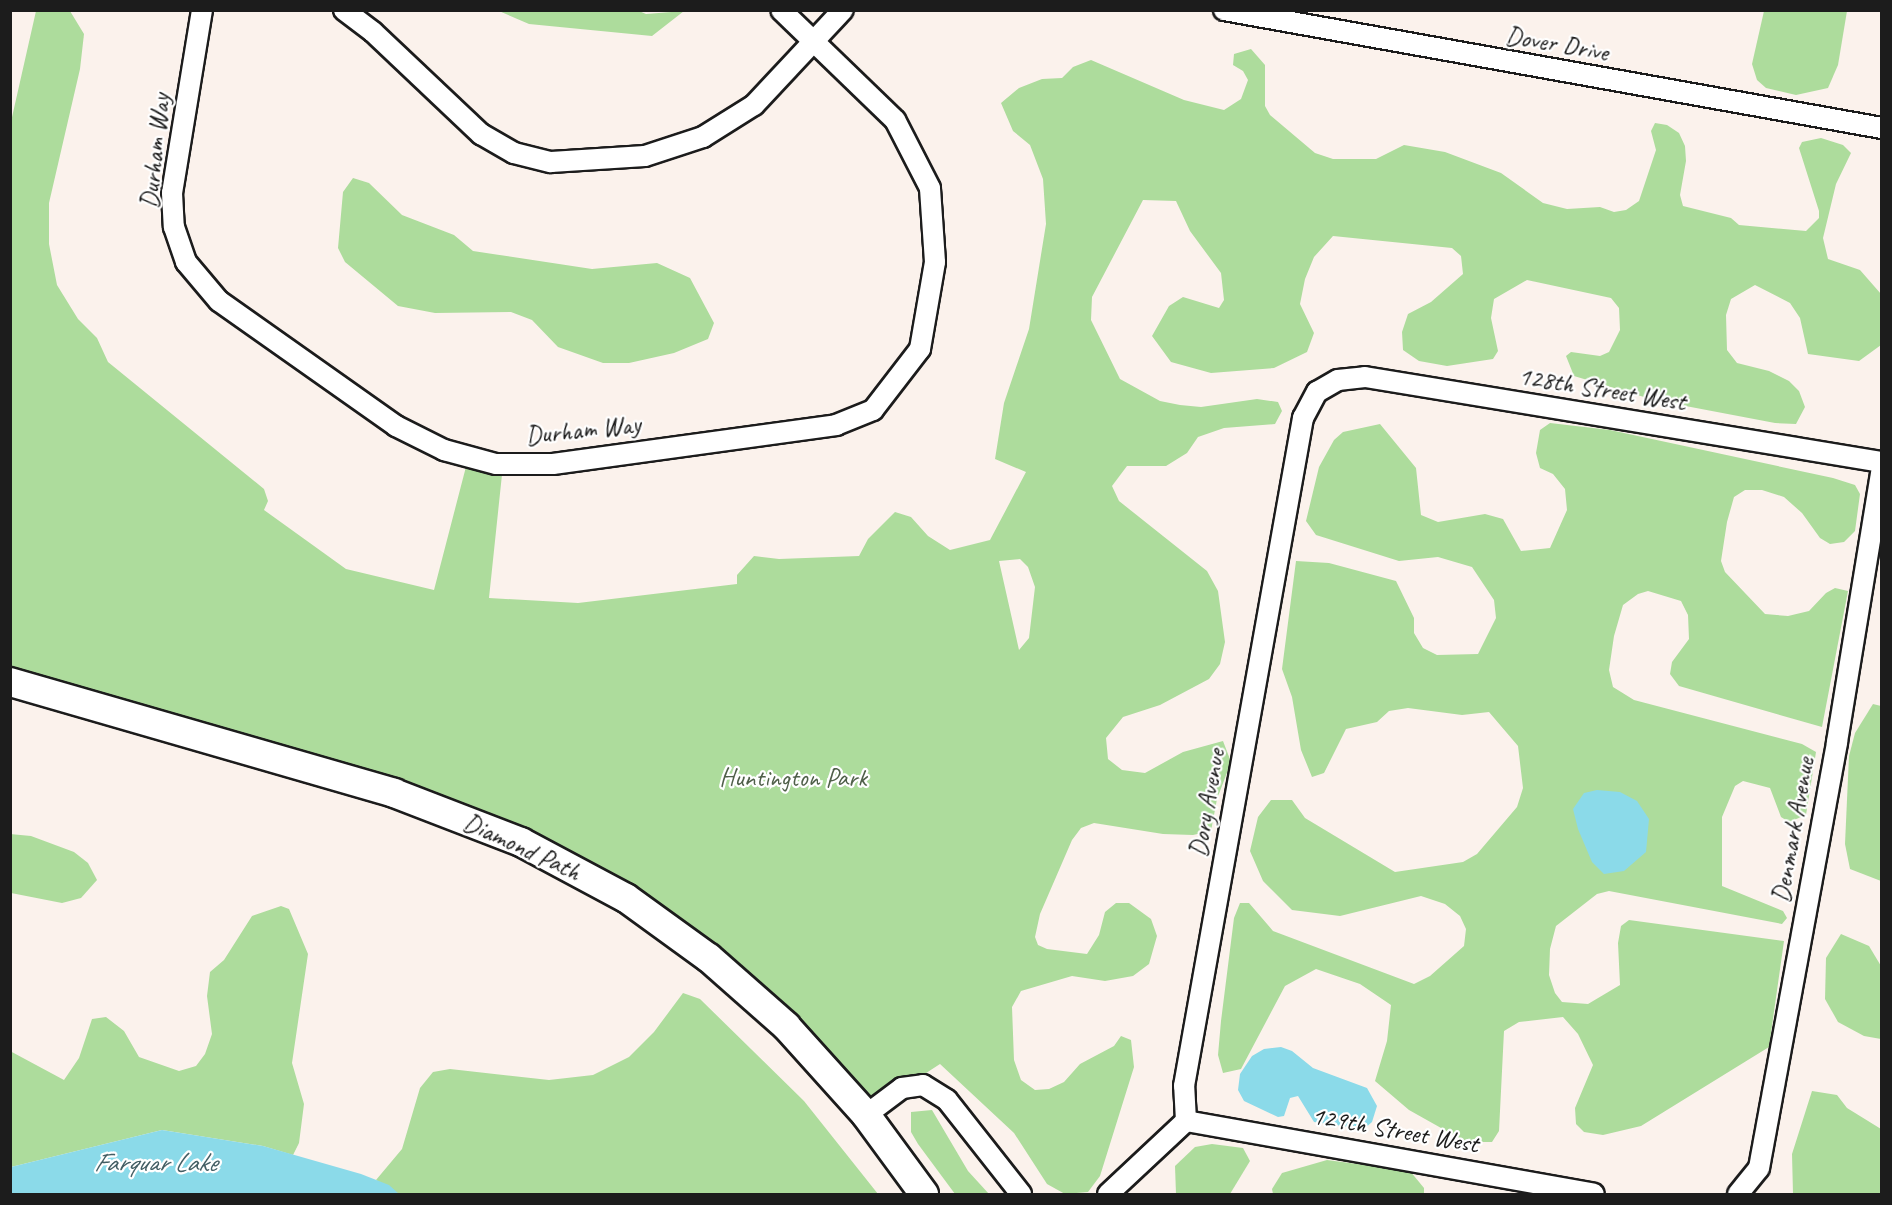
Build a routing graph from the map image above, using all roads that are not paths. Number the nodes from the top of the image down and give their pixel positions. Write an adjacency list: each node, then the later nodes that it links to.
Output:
1 (202, 10): 6 (street, Durham Way)
2 (344, 10): 6 (street)
3 (781, 10): 6 (street, Durham Way)
4 (843, 10): 6 (street)
5 (1224, 10): 7 (street, Dover Drive)
6 (814, 42)
7 (1881, 128)
8 (1317, 392): 9 (street, 128th Street West); 13 (street, Dory Avenue)
9 (1881, 462)
10 (1881, 468): 18 (street, Denmark Avenue)
11 (10, 682): 12 (street, Diamond Path)
12 (867, 1115): 14 (street, Diamond Path); 15 (street)
13 (1186, 1120): 16 (street); 17 (street, 129th Street West)
14 (924, 1194)
15 (1021, 1194)
16 (1108, 1194)
17 (1594, 1194)
18 (1738, 1194)

